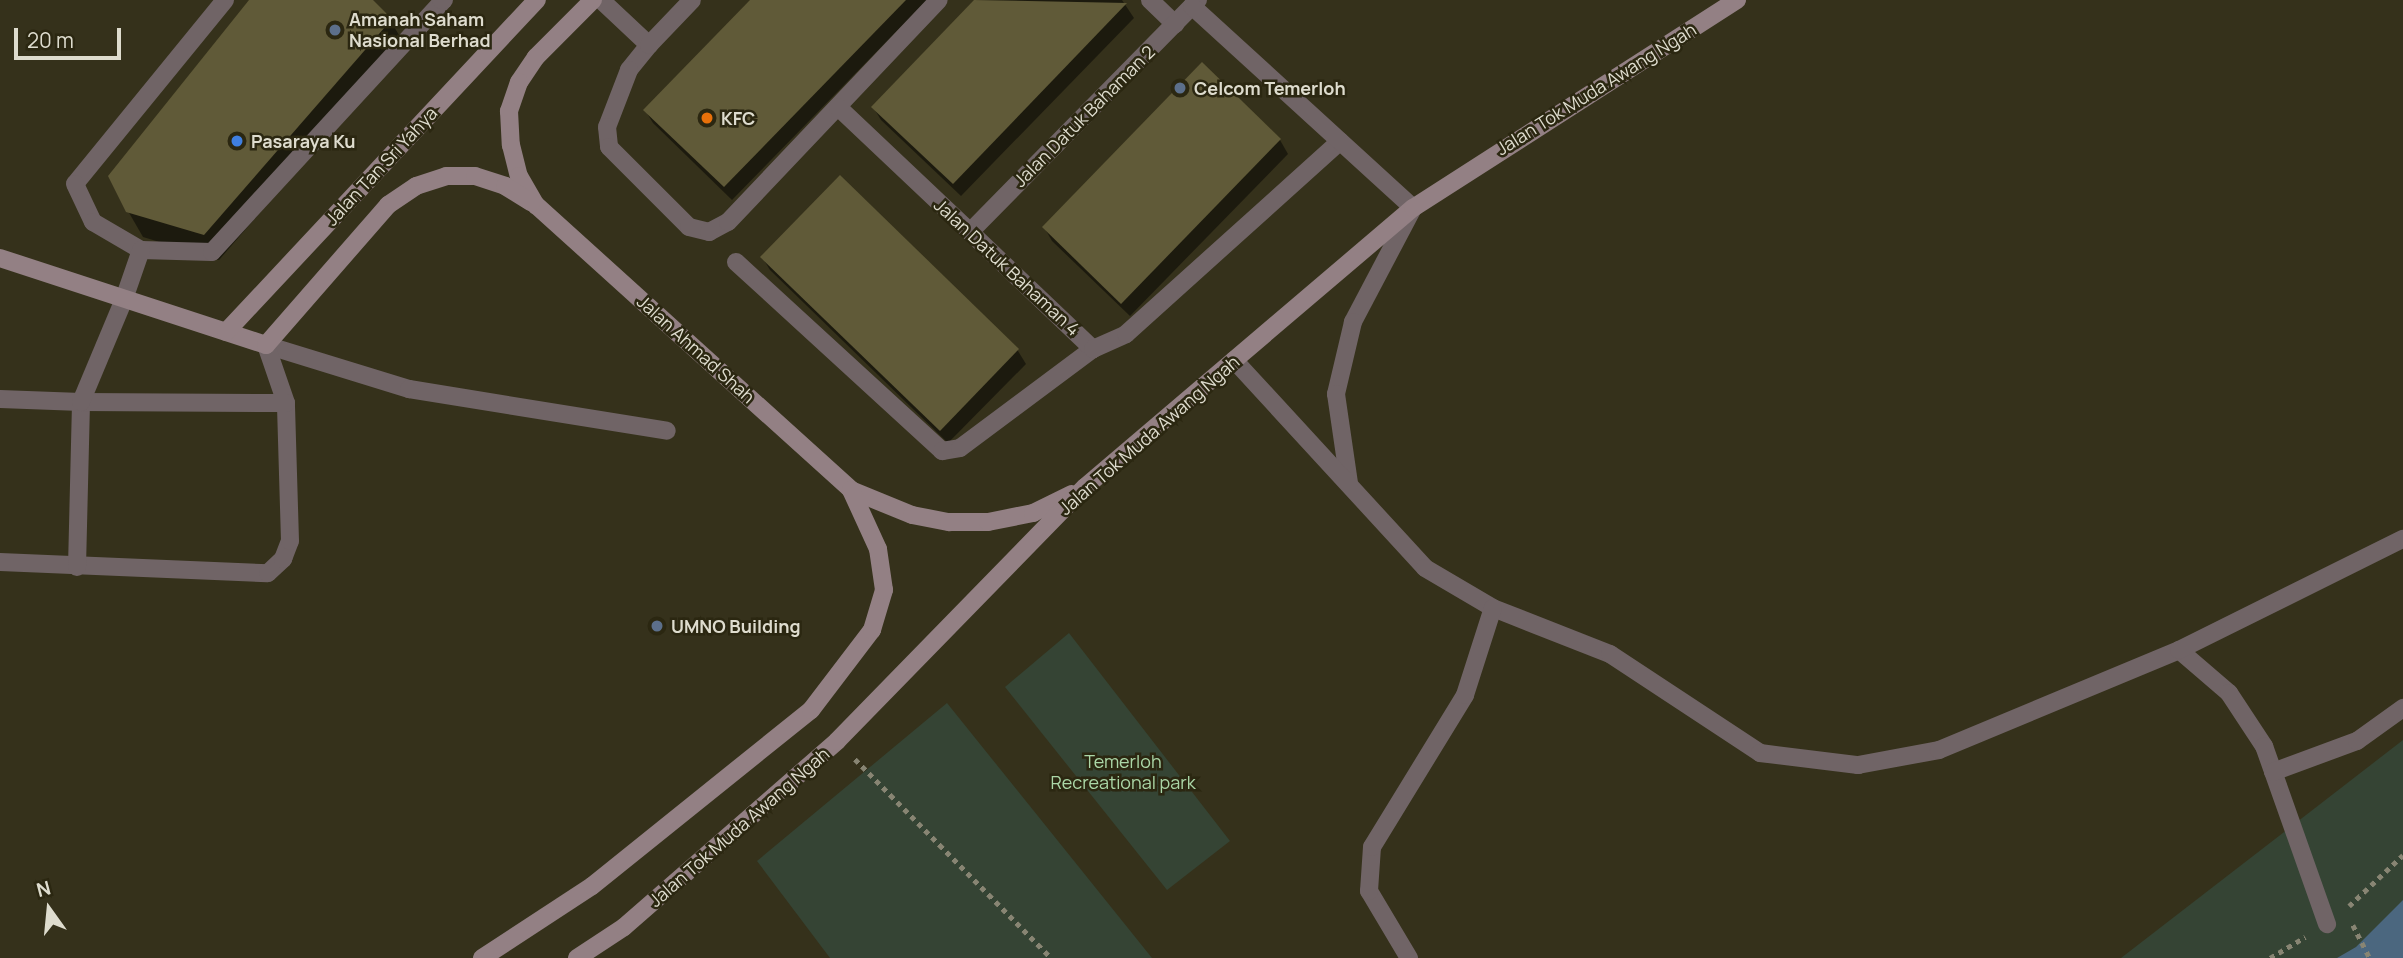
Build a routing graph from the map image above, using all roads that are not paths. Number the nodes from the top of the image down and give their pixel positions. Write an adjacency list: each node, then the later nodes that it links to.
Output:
1 (225, 0): 18 (street)
2 (443, 0): 18 (street)
3 (537, 0): 22 (main road, Jalan Tan Sri Yahya)
4 (593, 0): 15 (main road, Jalan Ahmad Shah)
5 (601, 0): 12 (street)
6 (692, 0): 12 (street)
7 (939, 0): 13 (street)
8 (1150, 0): 11 (street)
9 (1737, 0): 16 (main road, Jalan Tok Muda Awang Ngah)
10 (1195, 3): 11 (street, Jalan Datuk Bahaman 2); 14 (street)
11 (1175, 24): 17 (street, Jalan Datuk Bahaman 2)
12 (649, 45): 13 (street)
13 (838, 107): 17 (street, Jalan Datuk Bahaman 4)
14 (1340, 141): 16 (street); 24 (street, Jalan Datuk Bahaman 4)
15 (536, 205): 23 (main road, Jalan Tan Sri Yahya); 32 (main road, Jalan Ahmad Shah)
16 (1413, 208): 25 (main road, Jalan Tok Muda Awang Ngah); 30 (street)
17 (970, 232): 24 (street, Jalan Datuk Bahaman 4)
18 (141, 250): 21 (street)
19 (0, 258): 21 (main road)
20 (737, 262): 24 (street)
21 (124, 299): 22 (main road); 27 (street)
22 (226, 332): 23 (main road)
23 (266, 345): 28 (street); 29 (street)
24 (1093, 349)
25 (1234, 360): 30 (street); 31 (main road, Jalan Tok Muda Awang Ngah)
26 (0, 399): 27 (street)
27 (81, 402): 28 (street); 35 (street)
28 (286, 403): 35 (street)
29 (667, 431)
30 (1349, 486): 36 (street)
31 (1085, 487): 32 (main road, Jalan Ahmad Shah); 42 (main road, Jalan Tok Muda Awang Ngah)
32 (851, 489): 41 (main road)
33 (2403, 539): 37 (street)
34 (0, 562): 35 (street)
35 (77, 567)
36 (1493, 608): 37 (street); 43 (street)
37 (2179, 650): 39 (street)
38 (2403, 708): 39 (street)
39 (2273, 772): 40 (street)
40 (2327, 924)
41 (482, 958)
42 (577, 958)
43 (1409, 958)

